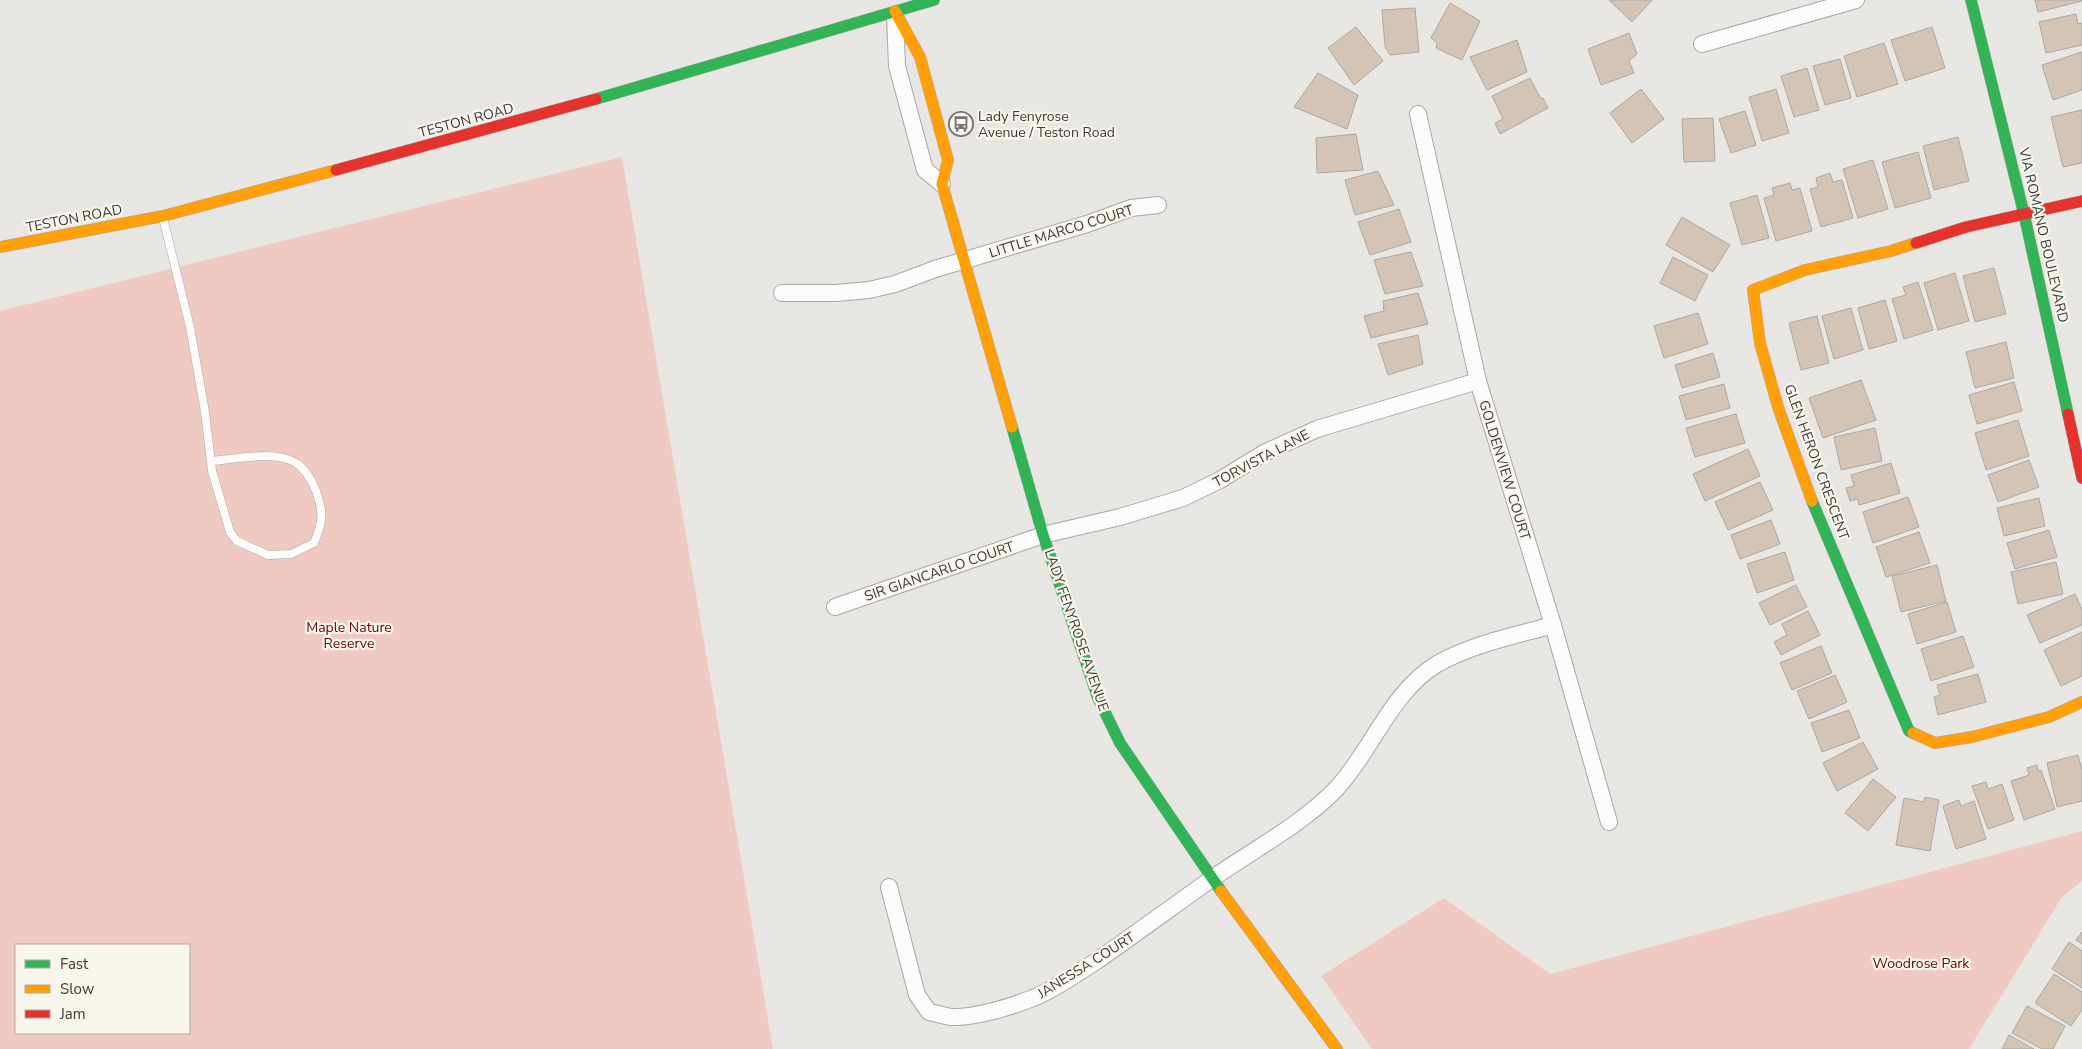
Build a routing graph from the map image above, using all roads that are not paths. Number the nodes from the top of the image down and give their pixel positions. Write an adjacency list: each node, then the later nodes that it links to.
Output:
1 (934, 0): 4 (street, TESTON ROAD)
2 (1856, 0): 5 (street)
3 (1971, 0): 10 (street, VIA ROMANO BOULEVARD)
4 (895, 11): 7 (street); 7 (street, LADY FENYROSE AVENUE); 11 (street, TESTON ROAD)
5 (1702, 44)
6 (1418, 114): 15 (street, GOLDENVIEW COURT)
7 (942, 184): 13 (street, LADY FENYROSE AVENUE)
8 (2082, 200): 10 (street)
9 (1158, 206): 13 (street, LITTLE MARCO COURT)
10 (2024, 214): 17 (street, VIA ROMANO BOULEVARD); 21 (street, GLEN HERON CRESCENT)
11 (163, 216): 12 (street, TESTON ROAD); 16 (lane)
12 (0, 247)
13 (965, 260): 14 (street, LITTLE MARCO COURT); 18 (street, LADY FENYROSE AVENUE)
14 (782, 293)
15 (1478, 381): 18 (street, TORVISTA LANE); 20 (street, GOLDENVIEW COURT)
16 (212, 461): 16 (lane)
17 (2082, 478)
18 (1044, 535): 19 (street, SIR GIANCARLO COURT); 23 (street, LADY FENYROSE AVENUE)
19 (835, 607)
20 (1552, 625): 22 (street, GOLDENVIEW COURT); 23 (street, JANESSA COURT)
21 (2082, 702)
22 (1609, 822)
23 (1212, 879): 24 (street, JANESSA COURT); 25 (street, LADY FENYROSE AVENUE)
24 (889, 887)
25 (1338, 1049)

